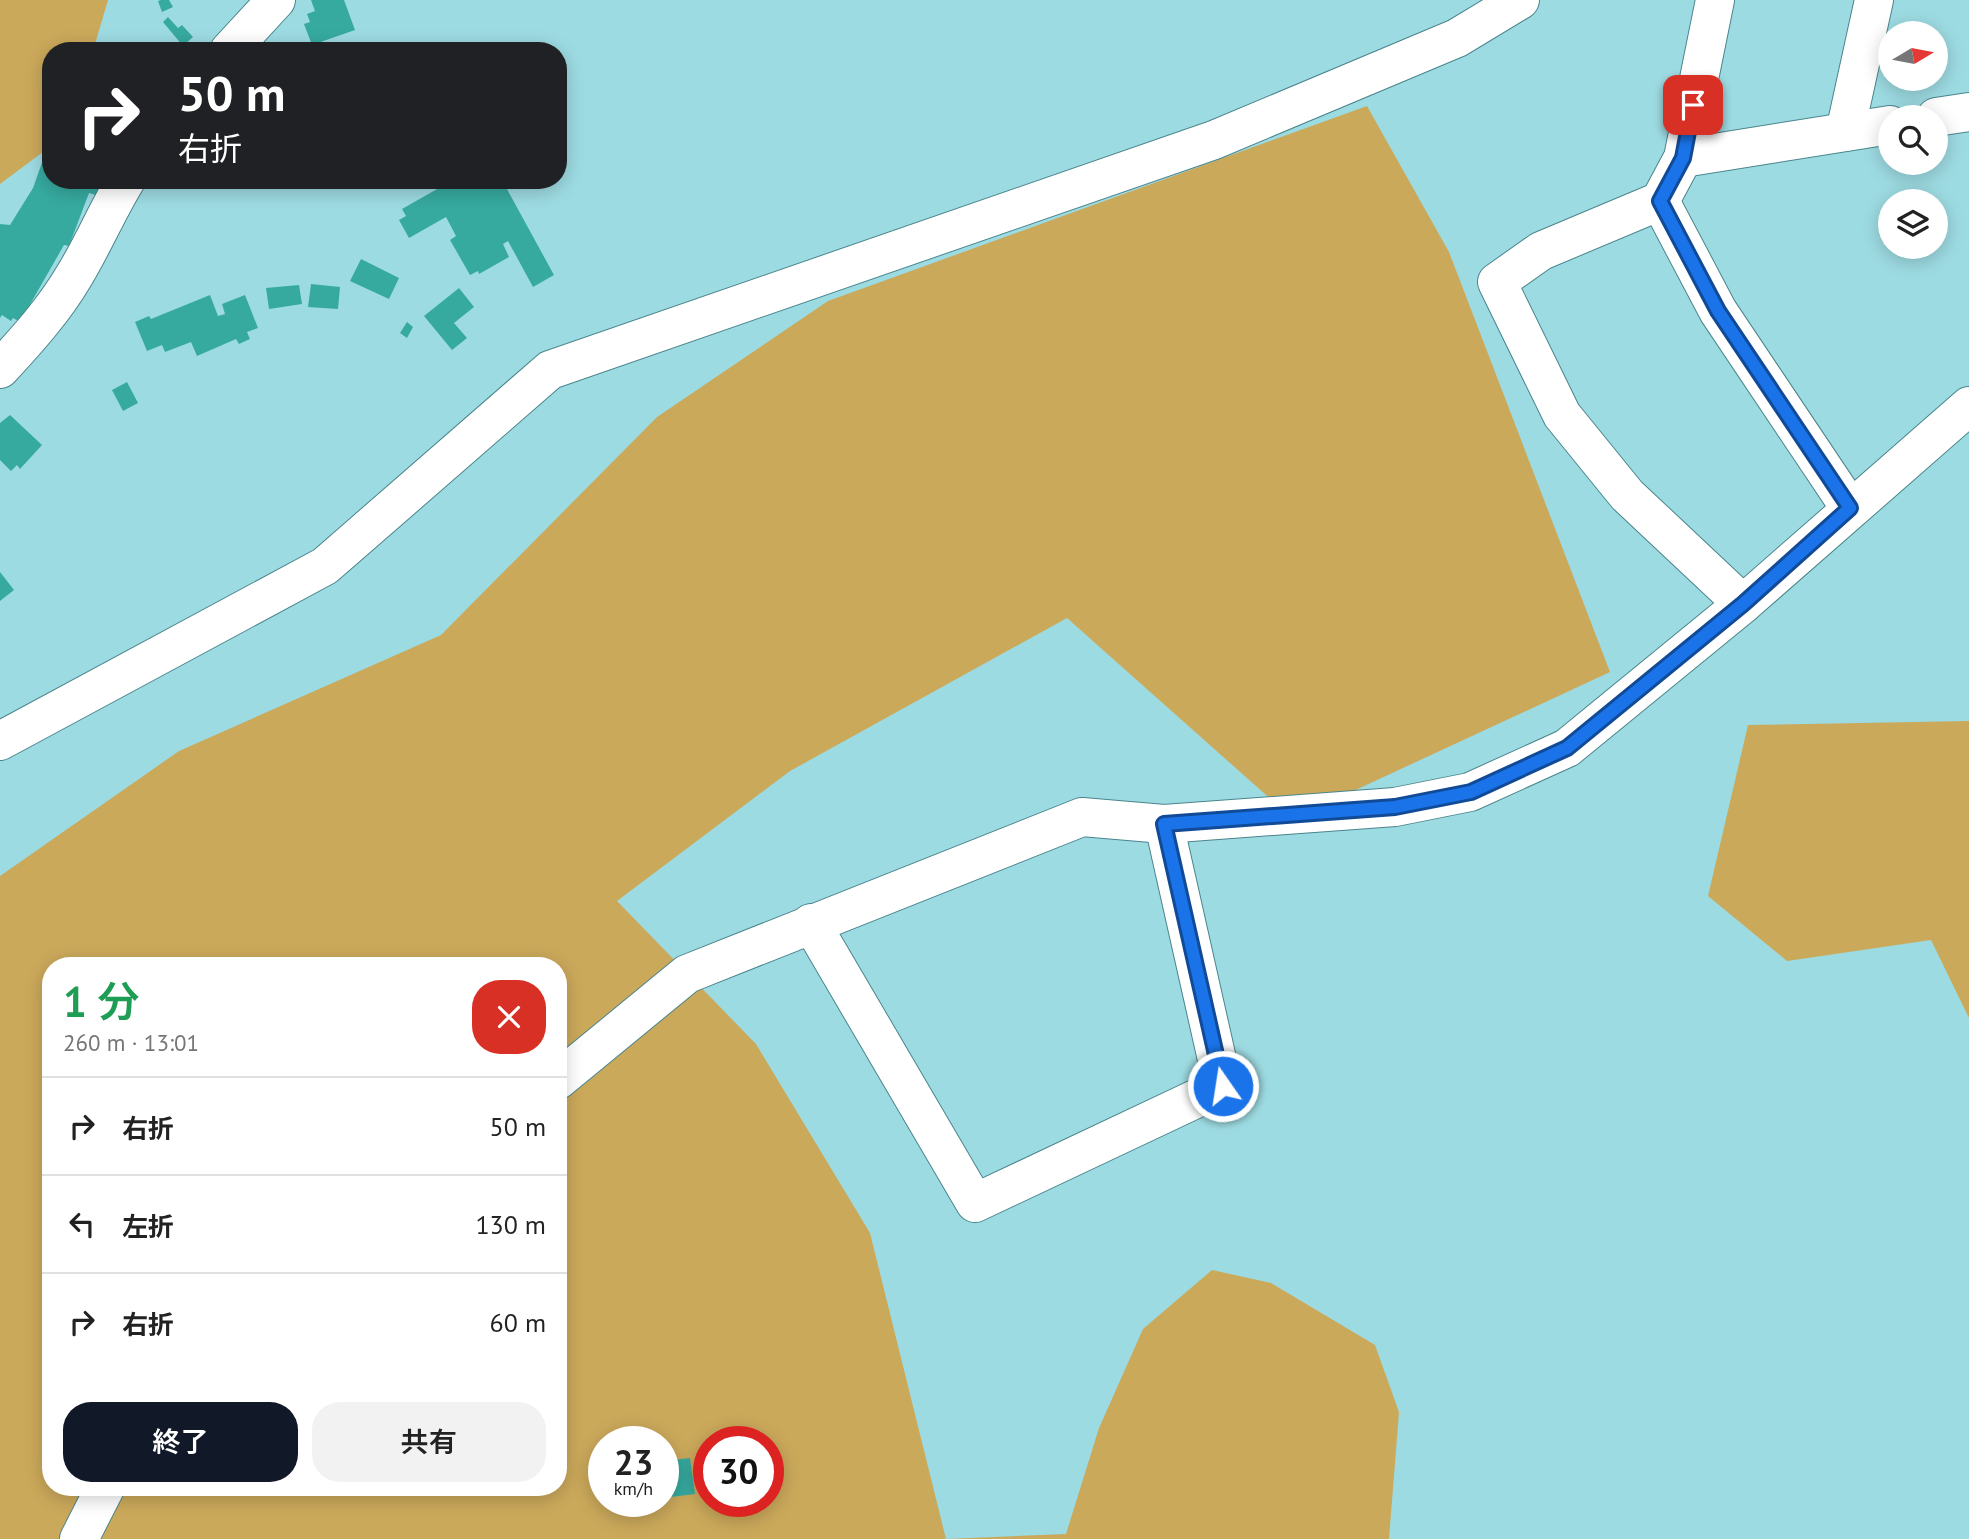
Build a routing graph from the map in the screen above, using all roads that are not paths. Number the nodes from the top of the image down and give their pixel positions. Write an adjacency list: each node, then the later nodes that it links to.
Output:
1 (276, 0): 5 (street)
2 (1520, 0): 17 (street)
3 (1715, 0): 10 (street)
4 (1874, 0): 9 (street)
5 (237, 42)
6 (1969, 112): 7 (street)
7 (1948, 115)
8 (1878, 127): 9 (street)
9 (1845, 132): 10 (street)
10 (1683, 158): 12 (street)
11 (120, 189): 13 (street)
12 (1660, 201): 15 (street); 16 (street)
13 (0, 369)
14 (1969, 406): 15 (street)
15 (1850, 508): 16 (street)
16 (1743, 604): 18 (street)
17 (0, 741)
18 (1164, 824): 19 (street); 19 (street)
19 (811, 923): 20 (street)
20 (567, 1073)
21 (101, 1496): 22 (street)
22 (79, 1539)

